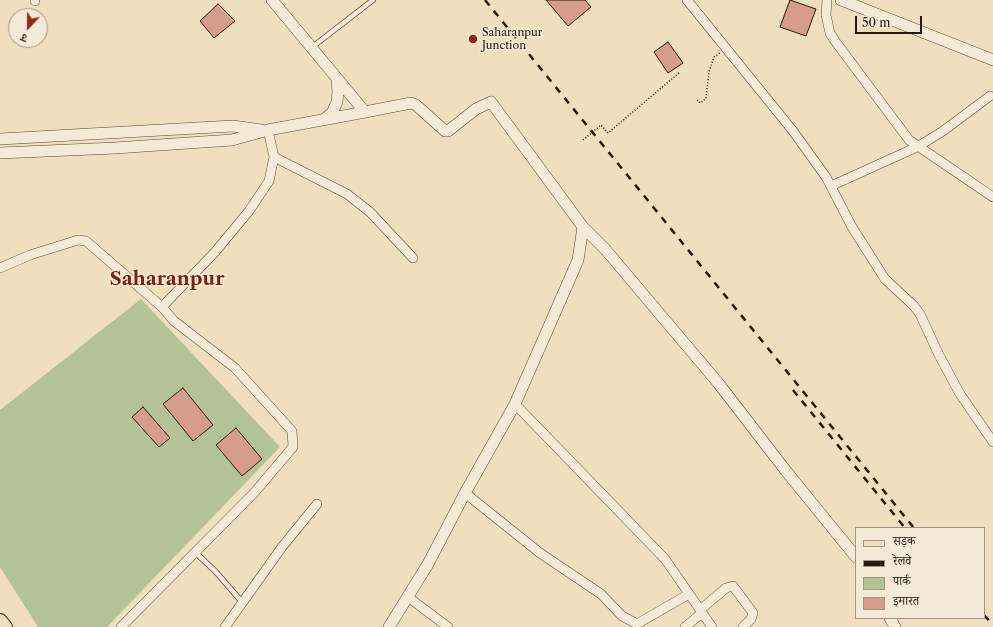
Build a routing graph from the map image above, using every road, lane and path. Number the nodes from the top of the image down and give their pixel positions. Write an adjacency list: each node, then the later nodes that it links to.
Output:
1 (272, 0): 6 (street)
2 (373, 0): 6 (lane)
3 (687, 0): 7 (street)
4 (827, 0): 18 (street)
5 (841, 0): 8 (street)
6 (311, 48): 10 (street)
7 (726, 48): 12 (path); 21 (street)
8 (993, 60)
9 (680, 72): 17 (path, bridge)
10 (337, 79): 13 (street); 14 (street)
11 (990, 96): 18 (street)
12 (697, 100)
13 (364, 112): 14 (street); 23 (street)
14 (323, 120): 15 (street)
15 (268, 130): 16 (street); 19 (street); 20 (street)
16 (0, 139)
17 (583, 140)
18 (917, 146): 21 (street); 22 (street)
19 (0, 153)
20 (274, 157): 24 (street); 26 (street)
21 (831, 186): 28 (street)
22 (993, 197)
23 (583, 227): 27 (street); 32 (street)
24 (413, 258)
25 (0, 268): 26 (street)
26 (162, 307): 31 (street)
27 (515, 404): 29 (street); 33 (street)
28 (993, 442)
29 (465, 492): 33 (street); 34 (street)
30 (317, 504): 35 (street)
31 (195, 552): 35 (lane); 39 (street)
32 (855, 556)
33 (689, 594): 36 (street)
34 (408, 597): 41 (street); 42 (street)
35 (242, 602): 40 (street)
36 (701, 612): 43 (street); 44 (street); 45 (street)
37 (0, 621): 38 (main road)
38 (5, 627)
39 (122, 627)
40 (225, 627)
41 (389, 627)
42 (448, 627)
43 (685, 627)
44 (712, 627)
45 (743, 627)

